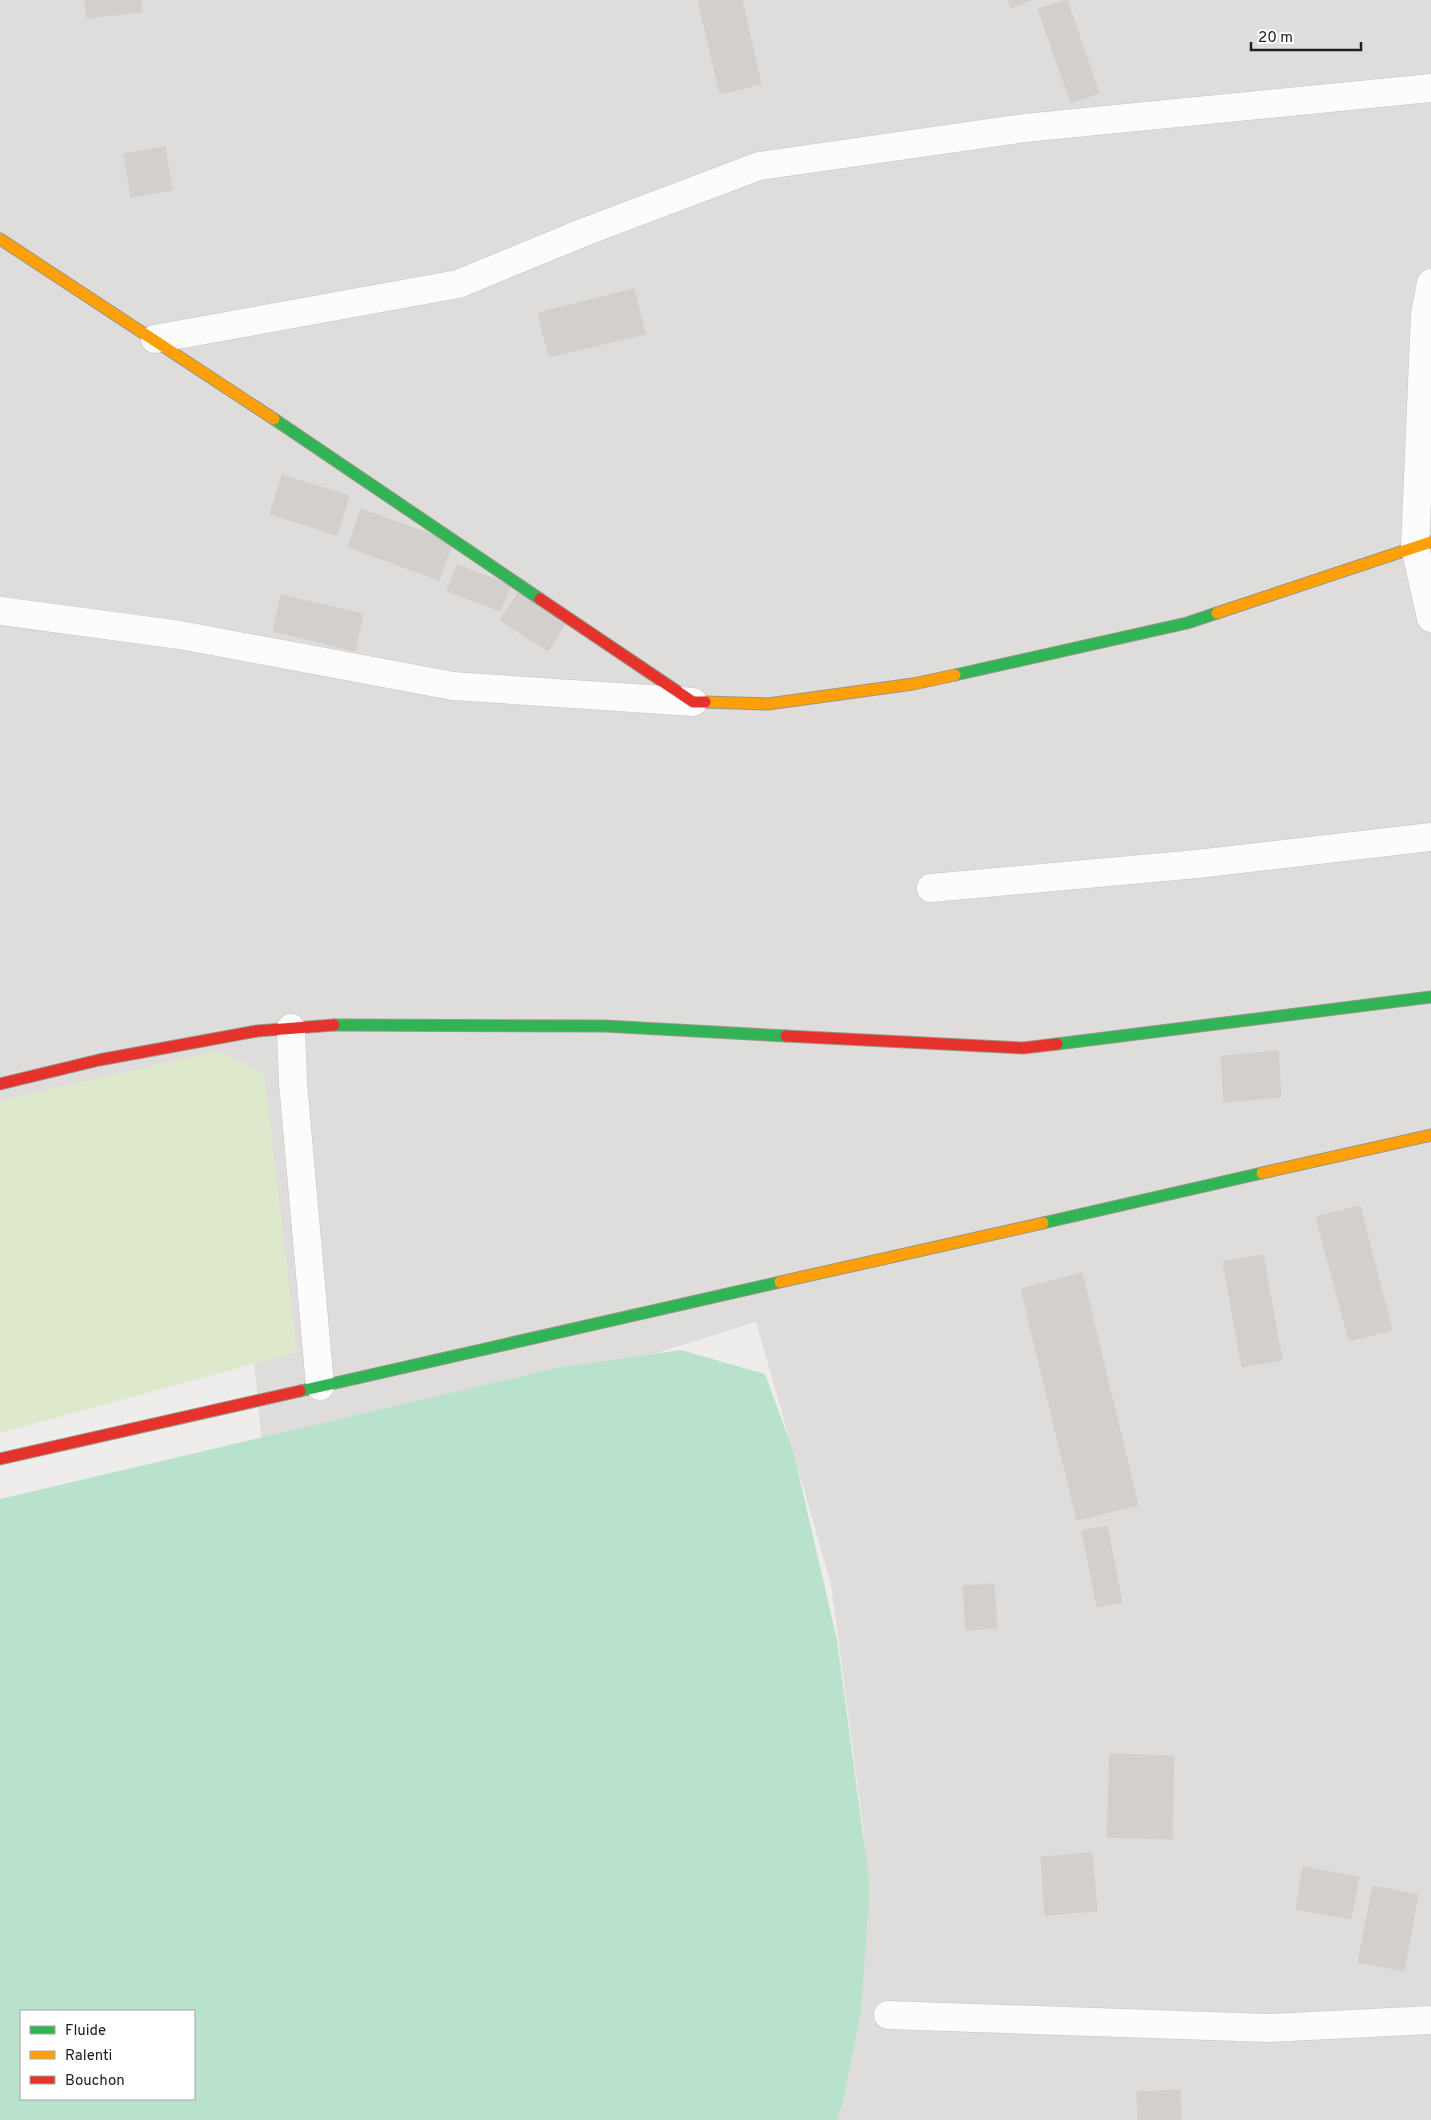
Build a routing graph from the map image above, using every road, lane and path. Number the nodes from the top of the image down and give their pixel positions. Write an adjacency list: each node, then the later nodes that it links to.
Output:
1 (1431, 88): 4 (street)
2 (0, 239): 4 (street)
3 (1431, 283): 5 (street)
4 (155, 339): 8 (street)
5 (1423, 544): 7 (street); 8 (street)
6 (0, 611): 8 (street)
7 (1431, 618)
8 (693, 702)
9 (1431, 837): 10 (street)
10 (931, 888)
11 (1431, 997): 12 (street)
12 (292, 1028): 13 (street); 15 (street)
13 (0, 1084)
14 (1431, 1135): 15 (street)
15 (320, 1386): 16 (street)
16 (0, 1459)
17 (888, 2015): 18 (street)
18 (1431, 2020)

